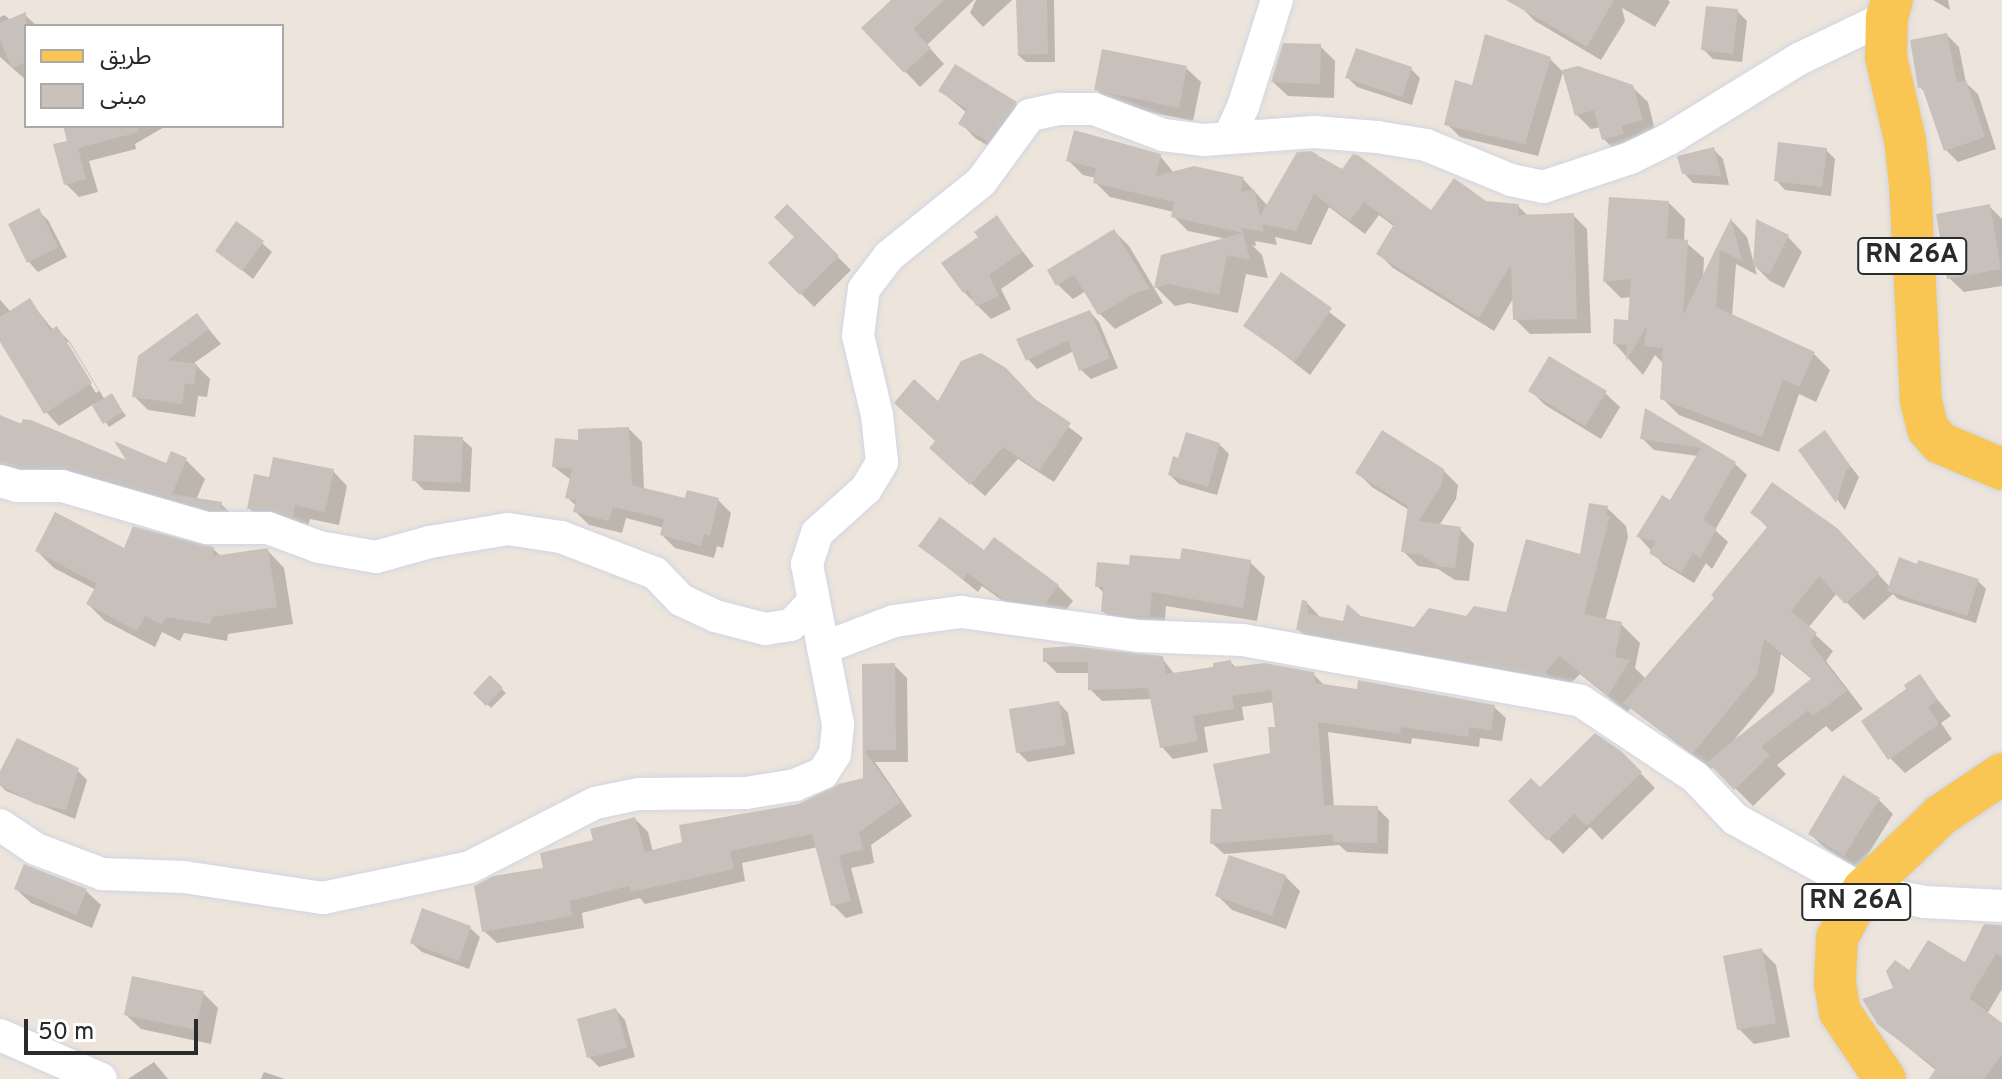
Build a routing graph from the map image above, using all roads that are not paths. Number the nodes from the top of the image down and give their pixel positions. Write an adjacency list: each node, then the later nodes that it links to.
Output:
1 (1277, 0): 3 (street)
2 (1889, 8): 3 (street); 4 (main road, RN 26A)
3 (1229, 138): 6 (street)
4 (2002, 469)
5 (0, 481): 6 (street)
6 (813, 602): 7 (street)
7 (823, 648): 9 (street); 10 (street)
8 (2002, 774): 10 (main road, RN 26A)
9 (0, 825)
10 (1863, 890): 11 (street); 14 (main road, RN 26A)
11 (2002, 906)
12 (0, 1035): 13 (street)
13 (101, 1079)
14 (1885, 1079)

